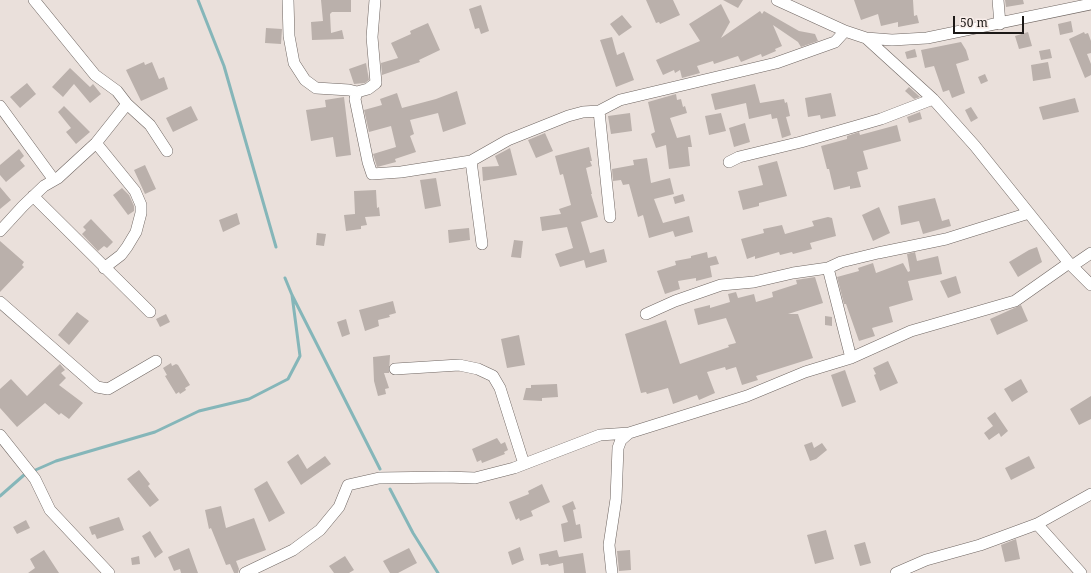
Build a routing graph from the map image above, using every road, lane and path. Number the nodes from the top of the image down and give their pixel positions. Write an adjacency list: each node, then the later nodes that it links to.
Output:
1 (34, 0): 12 (street)
2 (288, 0): 10 (street)
3 (375, 0): 10 (street)
4 (777, 0): 8 (street)
5 (998, 0): 7 (street)
6 (1091, 4): 7 (street)
7 (1000, 24): 9 (street)
8 (845, 31): 9 (street); 14 (street)
9 (866, 38): 11 (street)
10 (357, 92): 17 (street)
11 (933, 99): 18 (street); 21 (street)
12 (127, 104): 15 (street); 16 (street)
13 (0, 106): 19 (street)
14 (599, 111): 17 (street); 22 (street)
15 (96, 143): 19 (street); 27 (street)
16 (167, 150)
17 (471, 161): 24 (street)
18 (729, 162)
19 (54, 180): 20 (street)
20 (33, 196): 23 (street); 27 (street)
21 (1029, 213): 26 (street); 28 (street)
22 (610, 217)
23 (0, 231)
24 (482, 244)
25 (1091, 253): 26 (street)
26 (1070, 264): 29 (street); 33 (street)
27 (104, 268): 31 (street)
28 (828, 268): 32 (street); 33 (street)
29 (1091, 285)
30 (0, 302): 34 (street)
31 (150, 312)
32 (646, 314)
33 (851, 358): 36 (street)
34 (156, 361)
35 (395, 369): 38 (street)
36 (629, 433): 38 (street); 43 (street)
37 (0, 435): 41 (street)
38 (524, 464): 42 (street)
39 (1091, 494): 40 (street)
40 (1037, 524): 44 (street); 45 (street)
41 (109, 573)
42 (245, 573)
43 (612, 573)
44 (896, 573)
45 (1081, 573)

